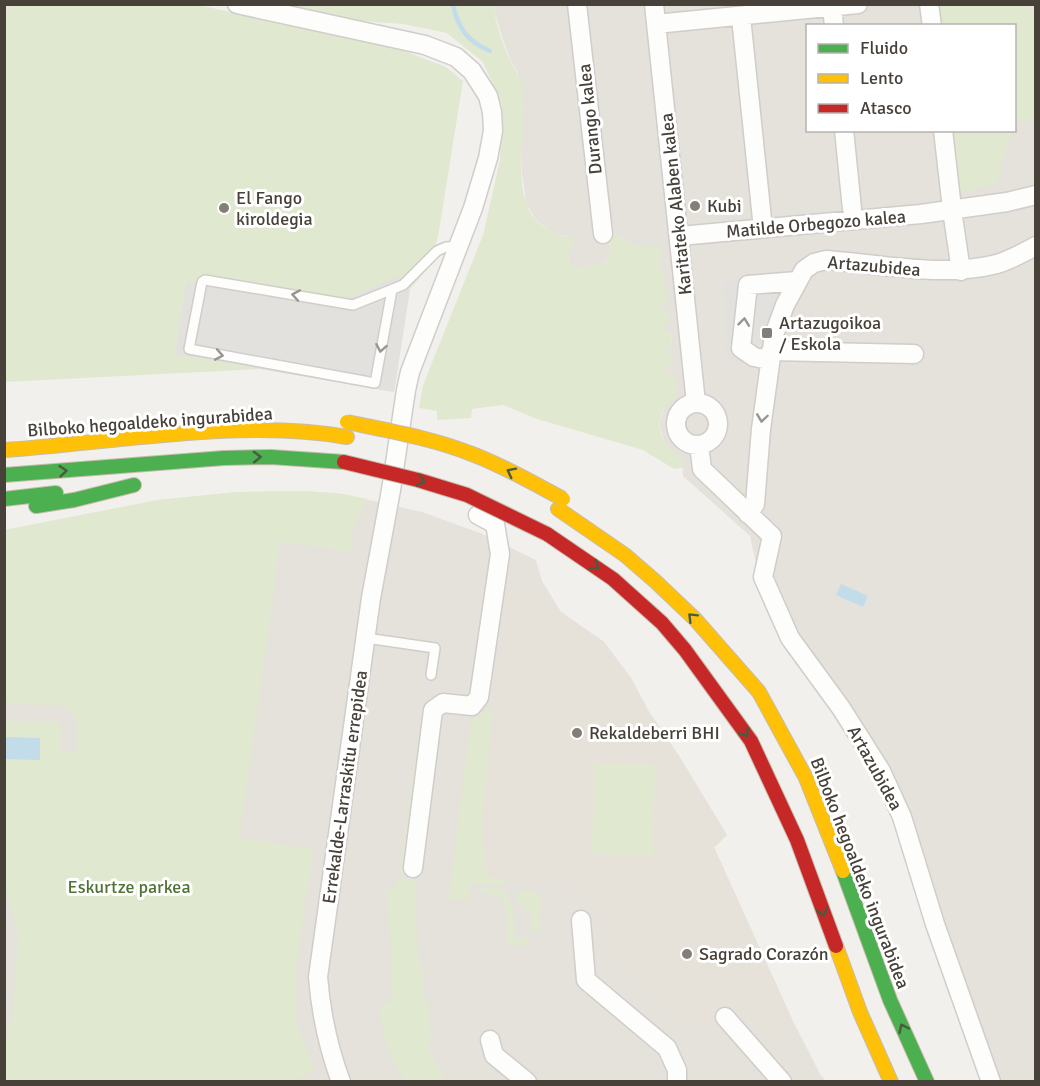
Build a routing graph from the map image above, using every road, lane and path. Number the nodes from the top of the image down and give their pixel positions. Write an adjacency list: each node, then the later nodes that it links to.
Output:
1 (237, 4): 19 (street, Errekalde-Larraskitu errepidea)
2 (577, 4): 17 (street, Durango kalea)
3 (654, 4): 8 (street, Karitateko Alaben kalea)
4 (858, 4): 6 (street)
5 (929, 4): 10 (street)
6 (832, 7): 7 (street); 9 (street)
7 (741, 17): 8 (street); 16 (street, Matilde Orbegozo kalea)
8 (656, 24): 18 (street, Karitateko Alaben kalea)
9 (834, 24)
10 (932, 24)
11 (844, 132): 15 (street, Matilde Orbegozo kalea)
12 (943, 132): 14 (street)
13 (1035, 195): 14 (street, Matilde Orbegozo kalea)
14 (951, 205): 18 (street, Matilde Orbegozo kalea); 21 (street)
15 (852, 209)
16 (762, 219)
17 (603, 234)
18 (680, 236): 26 (street, Karitateko Alaben kalea)
19 (460, 246): 23 (lane); 35 (street, Errekalde-Larraskitu errepidea)
20 (1035, 246): 21 (street, Artazubidea)
21 (960, 270): 22 (street, Artazubidea)
22 (797, 280): 25 (street, Artazubidea); 25 (street, one-way to 22)
23 (392, 291): 23 (lane)
24 (914, 354): 25 (street)
25 (770, 356): 39 (street, Artazubidea, one-way to 39)
26 (696, 403): 30 (street); 30 (street)
27 (341, 421): 37 (highway, one-way to 27, bridge)
28 (352, 438): 31 (highway, Bilboko hegoaldeko ingurabidea)
29 (380, 444): 32 (highway)
30 (699, 445): 39 (street)
31 (4, 450)
32 (414, 452)
33 (4, 475): 45 (highway, one-way to 45, bridge)
34 (502, 482): 37 (highway, Bilboko hegoaldeko ingurabidea)
35 (391, 492): 43 (street, Errekalde-Larraskitu errepidea); 46 (street)
36 (4, 499): 38 (highway)
37 (560, 504): 55 (highway, Bilboko hegoaldeko ingurabidea, one-way to 37)
38 (4, 512)
39 (748, 514): 56 (street, Artazubidea)
40 (468, 518): 41 (highway)
41 (509, 537)
42 (601, 588): 45 (highway)
43 (366, 638): 44 (lane); 50 (street, Errekalde-Larraskitu errepidea)
44 (431, 675)
45 (712, 685): 54 (highway, one-way to 54)
46 (413, 868)
47 (581, 920): 52 (street)
48 (725, 1017): 53 (street)
49 (490, 1040): 51 (street)
50 (341, 1082)
51 (527, 1082)
52 (678, 1082)
53 (782, 1082)
54 (891, 1082)
55 (927, 1082)
56 (991, 1082)

